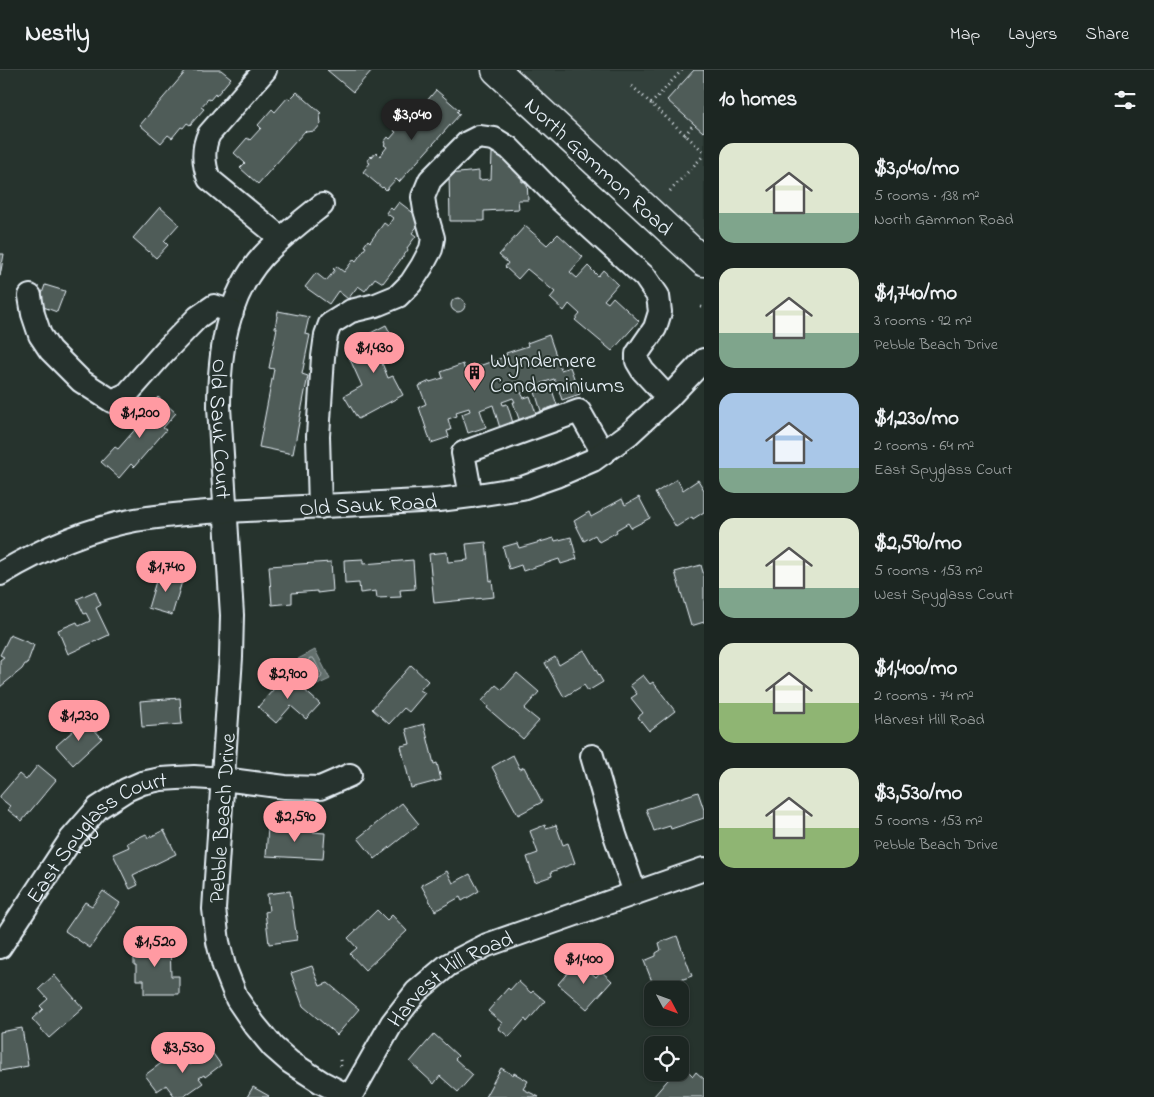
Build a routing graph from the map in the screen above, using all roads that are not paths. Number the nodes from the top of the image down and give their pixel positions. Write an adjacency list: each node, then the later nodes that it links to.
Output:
1 (265, 70): 4 (street)
2 (496, 70): 5 (main road, North Gammon Road)
3 (322, 205): 4 (street, Old Sauk Court)
4 (281, 238): 7 (street, Old Sauk Court)
5 (704, 262)
6 (30, 296): 7 (street)
7 (232, 312): 13 (street, Old Sauk Court)
8 (704, 360): 9 (street, Old Sauk Road)
9 (668, 398): 10 (street, Old Sauk Road); 12 (street)
10 (603, 453): 11 (street, Old Sauk Road); 11 (street)
11 (471, 496): 12 (street, Old Sauk Road)
12 (320, 506): 13 (street, Old Sauk Road)
13 (225, 511): 14 (street, Old Sauk Road); 17 (street, Pebble Beach Drive)
14 (0, 574)
15 (592, 756): 19 (street)
16 (350, 775): 17 (street, East Spyglass Court)
17 (223, 779): 20 (street, East Spyglass Court); 21 (street, Pebble Beach Drive)
18 (704, 869): 19 (street, Harvest Hill Road)
19 (635, 893): 21 (street, Harvest Hill Road)
20 (0, 947)
21 (350, 1097)

